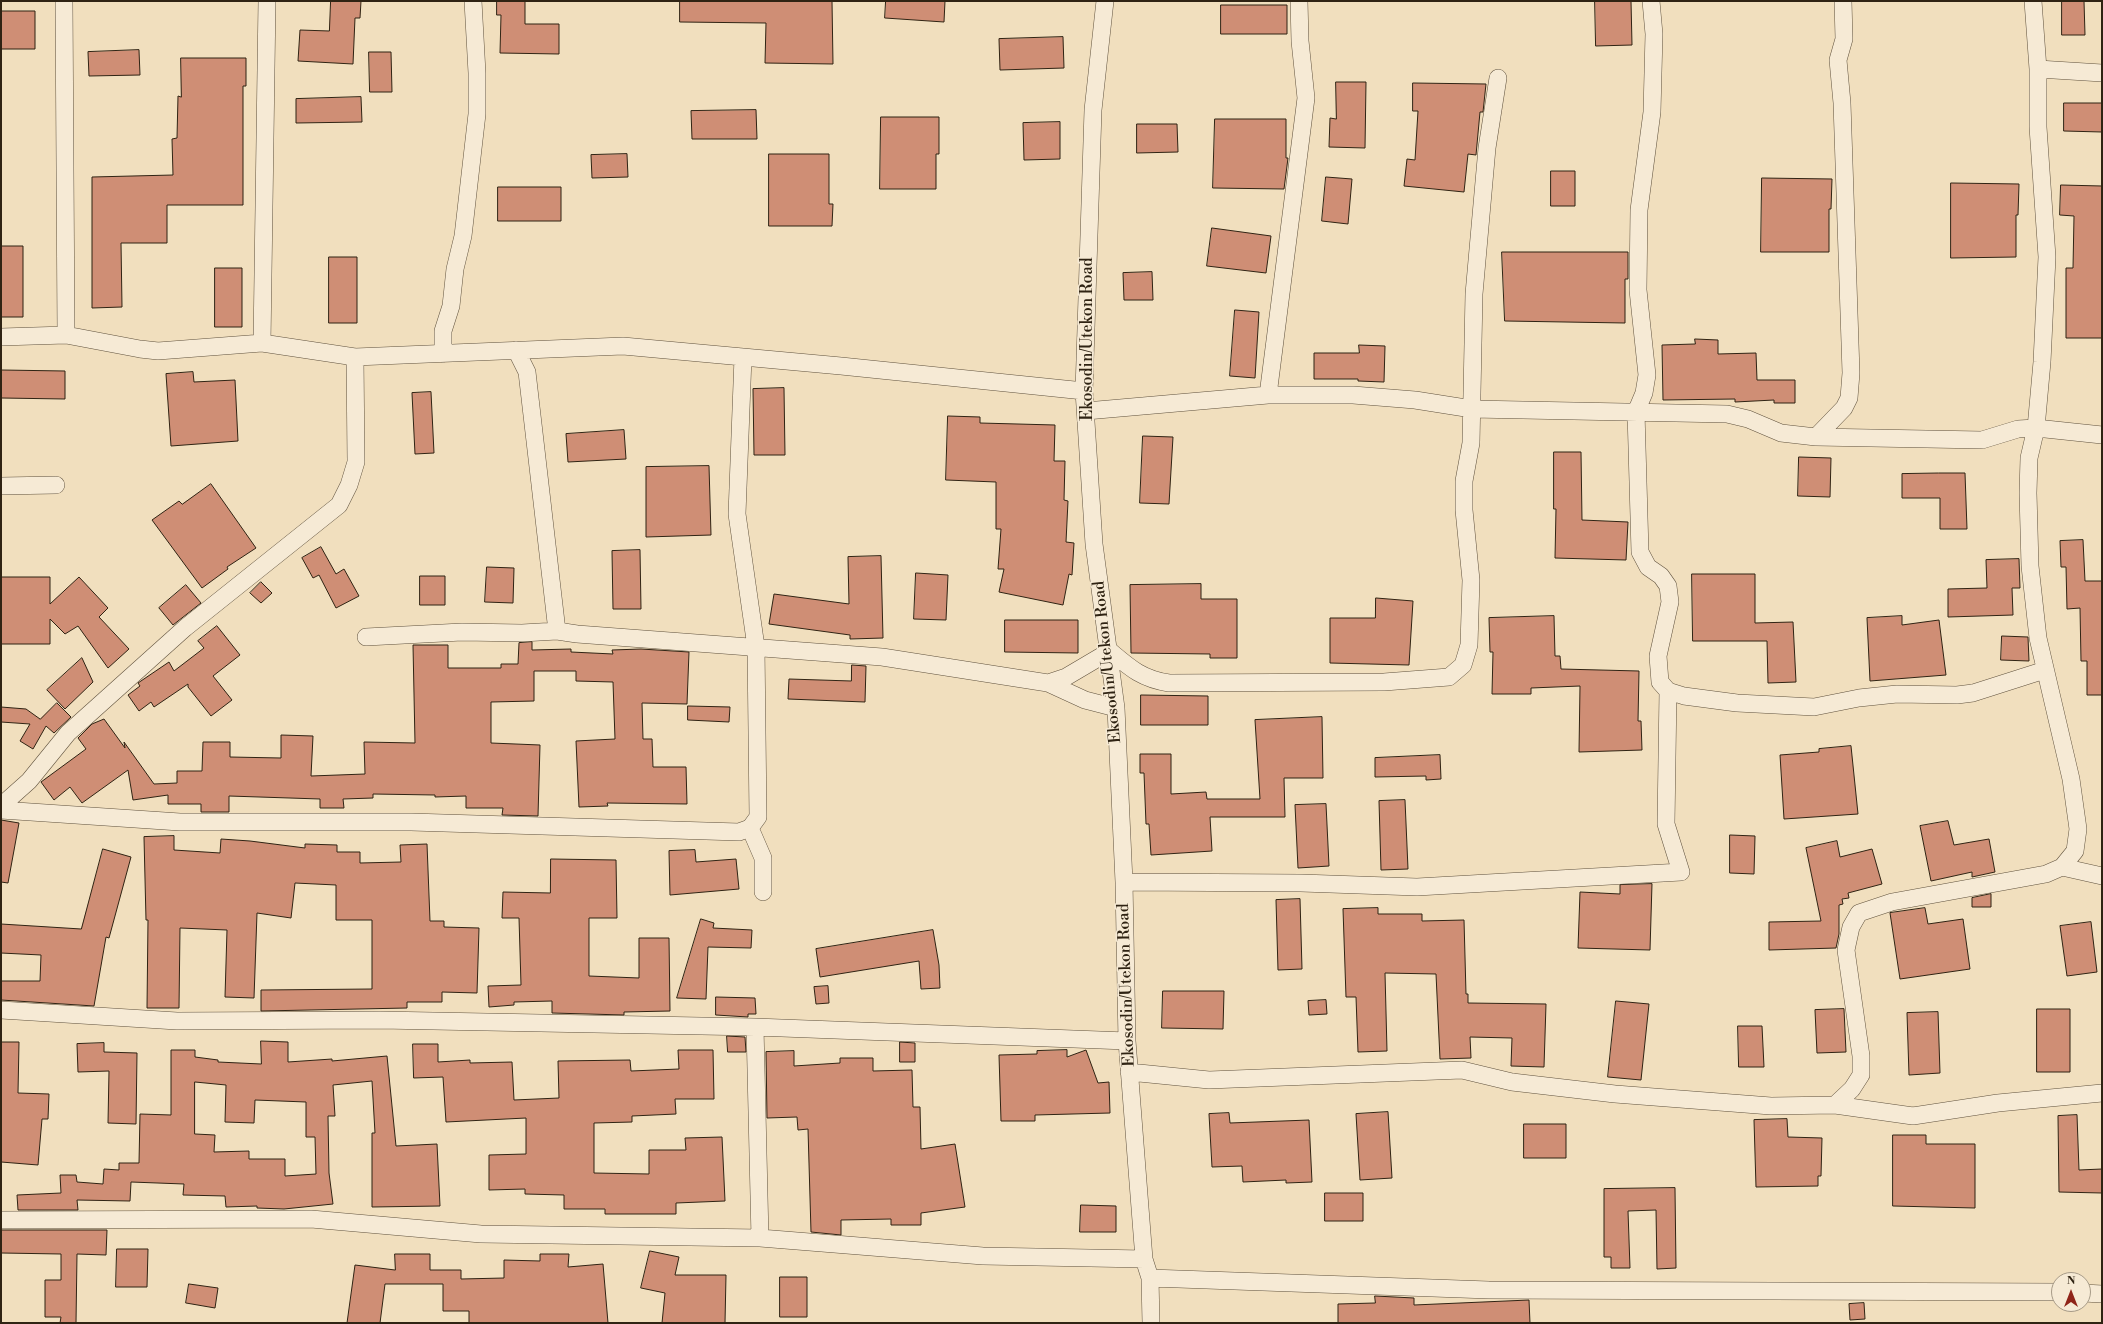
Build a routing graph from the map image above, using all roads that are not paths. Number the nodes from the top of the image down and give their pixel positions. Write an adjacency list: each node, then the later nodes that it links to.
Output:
1 (64, 1): 12 (street)
2 (267, 1): 14 (street)
3 (473, 1): 16 (street)
4 (1105, 1): 19 (street, Ekosodin/Utekon Road)
5 (1299, 1): 20 (street)
6 (1651, 1): 23 (street)
7 (1843, 1): 26 (street)
8 (2033, 1): 9 (street)
9 (2038, 69): 10 (street); 24 (street)
10 (2102, 74)
11 (1498, 78): 21 (street)
12 (66, 335): 13 (street); 14 (street)
13 (1, 337)
14 (262, 343): 17 (street)
15 (516, 350): 16 (street); 18 (street); 29 (street)
16 (443, 354): 17 (street)
17 (355, 357): 37 (street)
18 (743, 357): 19 (street); 31 (street)
19 (1084, 391): 22 (street, Ekosodin/Utekon Road)
20 (1268, 396): 21 (street); 22 (street)
21 (1472, 409): 23 (street); 32 (street)
22 (1086, 411): 32 (street, Ekosodin/Utekon Road)
23 (1636, 412): 26 (street); 35 (street)
24 (2036, 428): 25 (street); 26 (street); 33 (street)
25 (2102, 435)
26 (1816, 437)
27 (56, 485): 28 (street)
28 (1, 486)
29 (557, 631): 30 (street); 31 (street)
30 (366, 636)
31 (756, 647): 34 (street); 39 (street)
32 (1110, 651): 34 (street); 36 (street, Ekosodin/Utekon Road)
33 (2045, 670): 35 (street); 40 (street)
34 (1048, 683): 36 (street)
35 (1668, 691): 42 (street)
36 (1116, 708): 42 (street, Ekosodin/Utekon Road)
37 (1, 806)
38 (1, 810): 39 (street)
39 (750, 828): 43 (street)
40 (2062, 867): 41 (street); 48 (street)
41 (2102, 876)
42 (1124, 882): 46 (street, Ekosodin/Utekon Road)
43 (763, 892)
44 (1, 1010): 45 (street)
45 (754, 1026): 46 (street); 53 (street)
46 (1127, 1041): 47 (street, Ekosodin/Utekon Road)
47 (1129, 1072): 50 (street); 54 (street, Ekosodin/Utekon Road)
48 (1852, 1089): 50 (street); 51 (street)
49 (2102, 1093): 51 (street)
50 (1835, 1105): 51 (street)
51 (1874, 1110)
52 (1, 1220): 53 (street)
53 (760, 1238): 54 (street)
54 (1144, 1259): 55 (street, Ekosodin/Utekon Road)
55 (1150, 1278): 56 (street); 59 (street, Ekosodin/Utekon Road)
56 (2051, 1292)
57 (2091, 1293): 58 (street)
58 (2102, 1294)
59 (1151, 1323)

